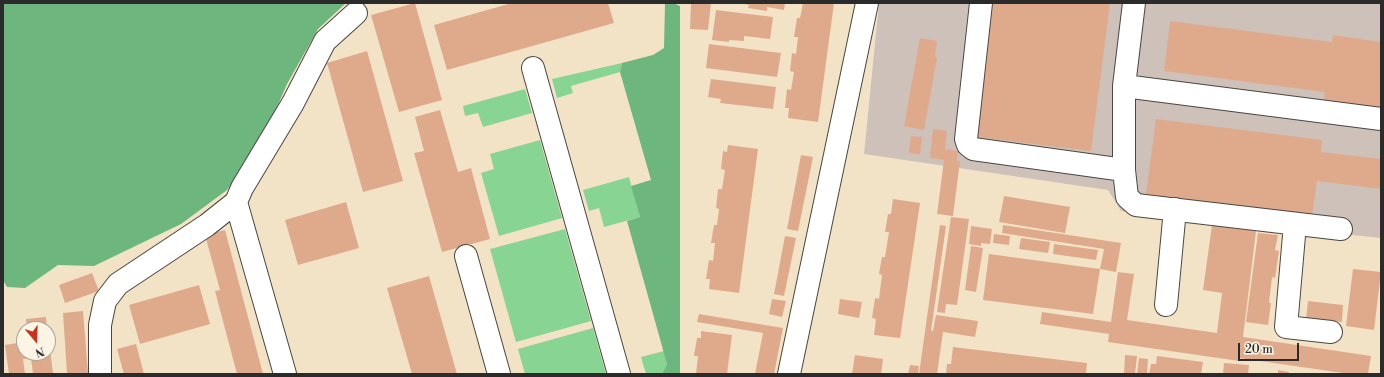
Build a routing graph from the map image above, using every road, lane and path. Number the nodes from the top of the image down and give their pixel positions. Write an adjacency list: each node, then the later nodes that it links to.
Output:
1 (867, 3): 20 (street)
2 (981, 3): 8 (street)
3 (1134, 3): 6 (street)
4 (356, 13): 9 (street)
5 (533, 68): 19 (street)
6 (1124, 86): 7 (street); 8 (street)
7 (1381, 119)
8 (1124, 170): 10 (street)
9 (236, 202): 16 (street); 17 (street)
10 (1175, 209): 11 (street); 14 (street)
11 (1295, 224): 12 (street); 15 (street)
12 (1341, 229)
13 (466, 256): 18 (street)
14 (1166, 306)
15 (1331, 332)
16 (100, 374)
17 (285, 374)
18 (499, 374)
19 (619, 374)
20 (789, 374)

